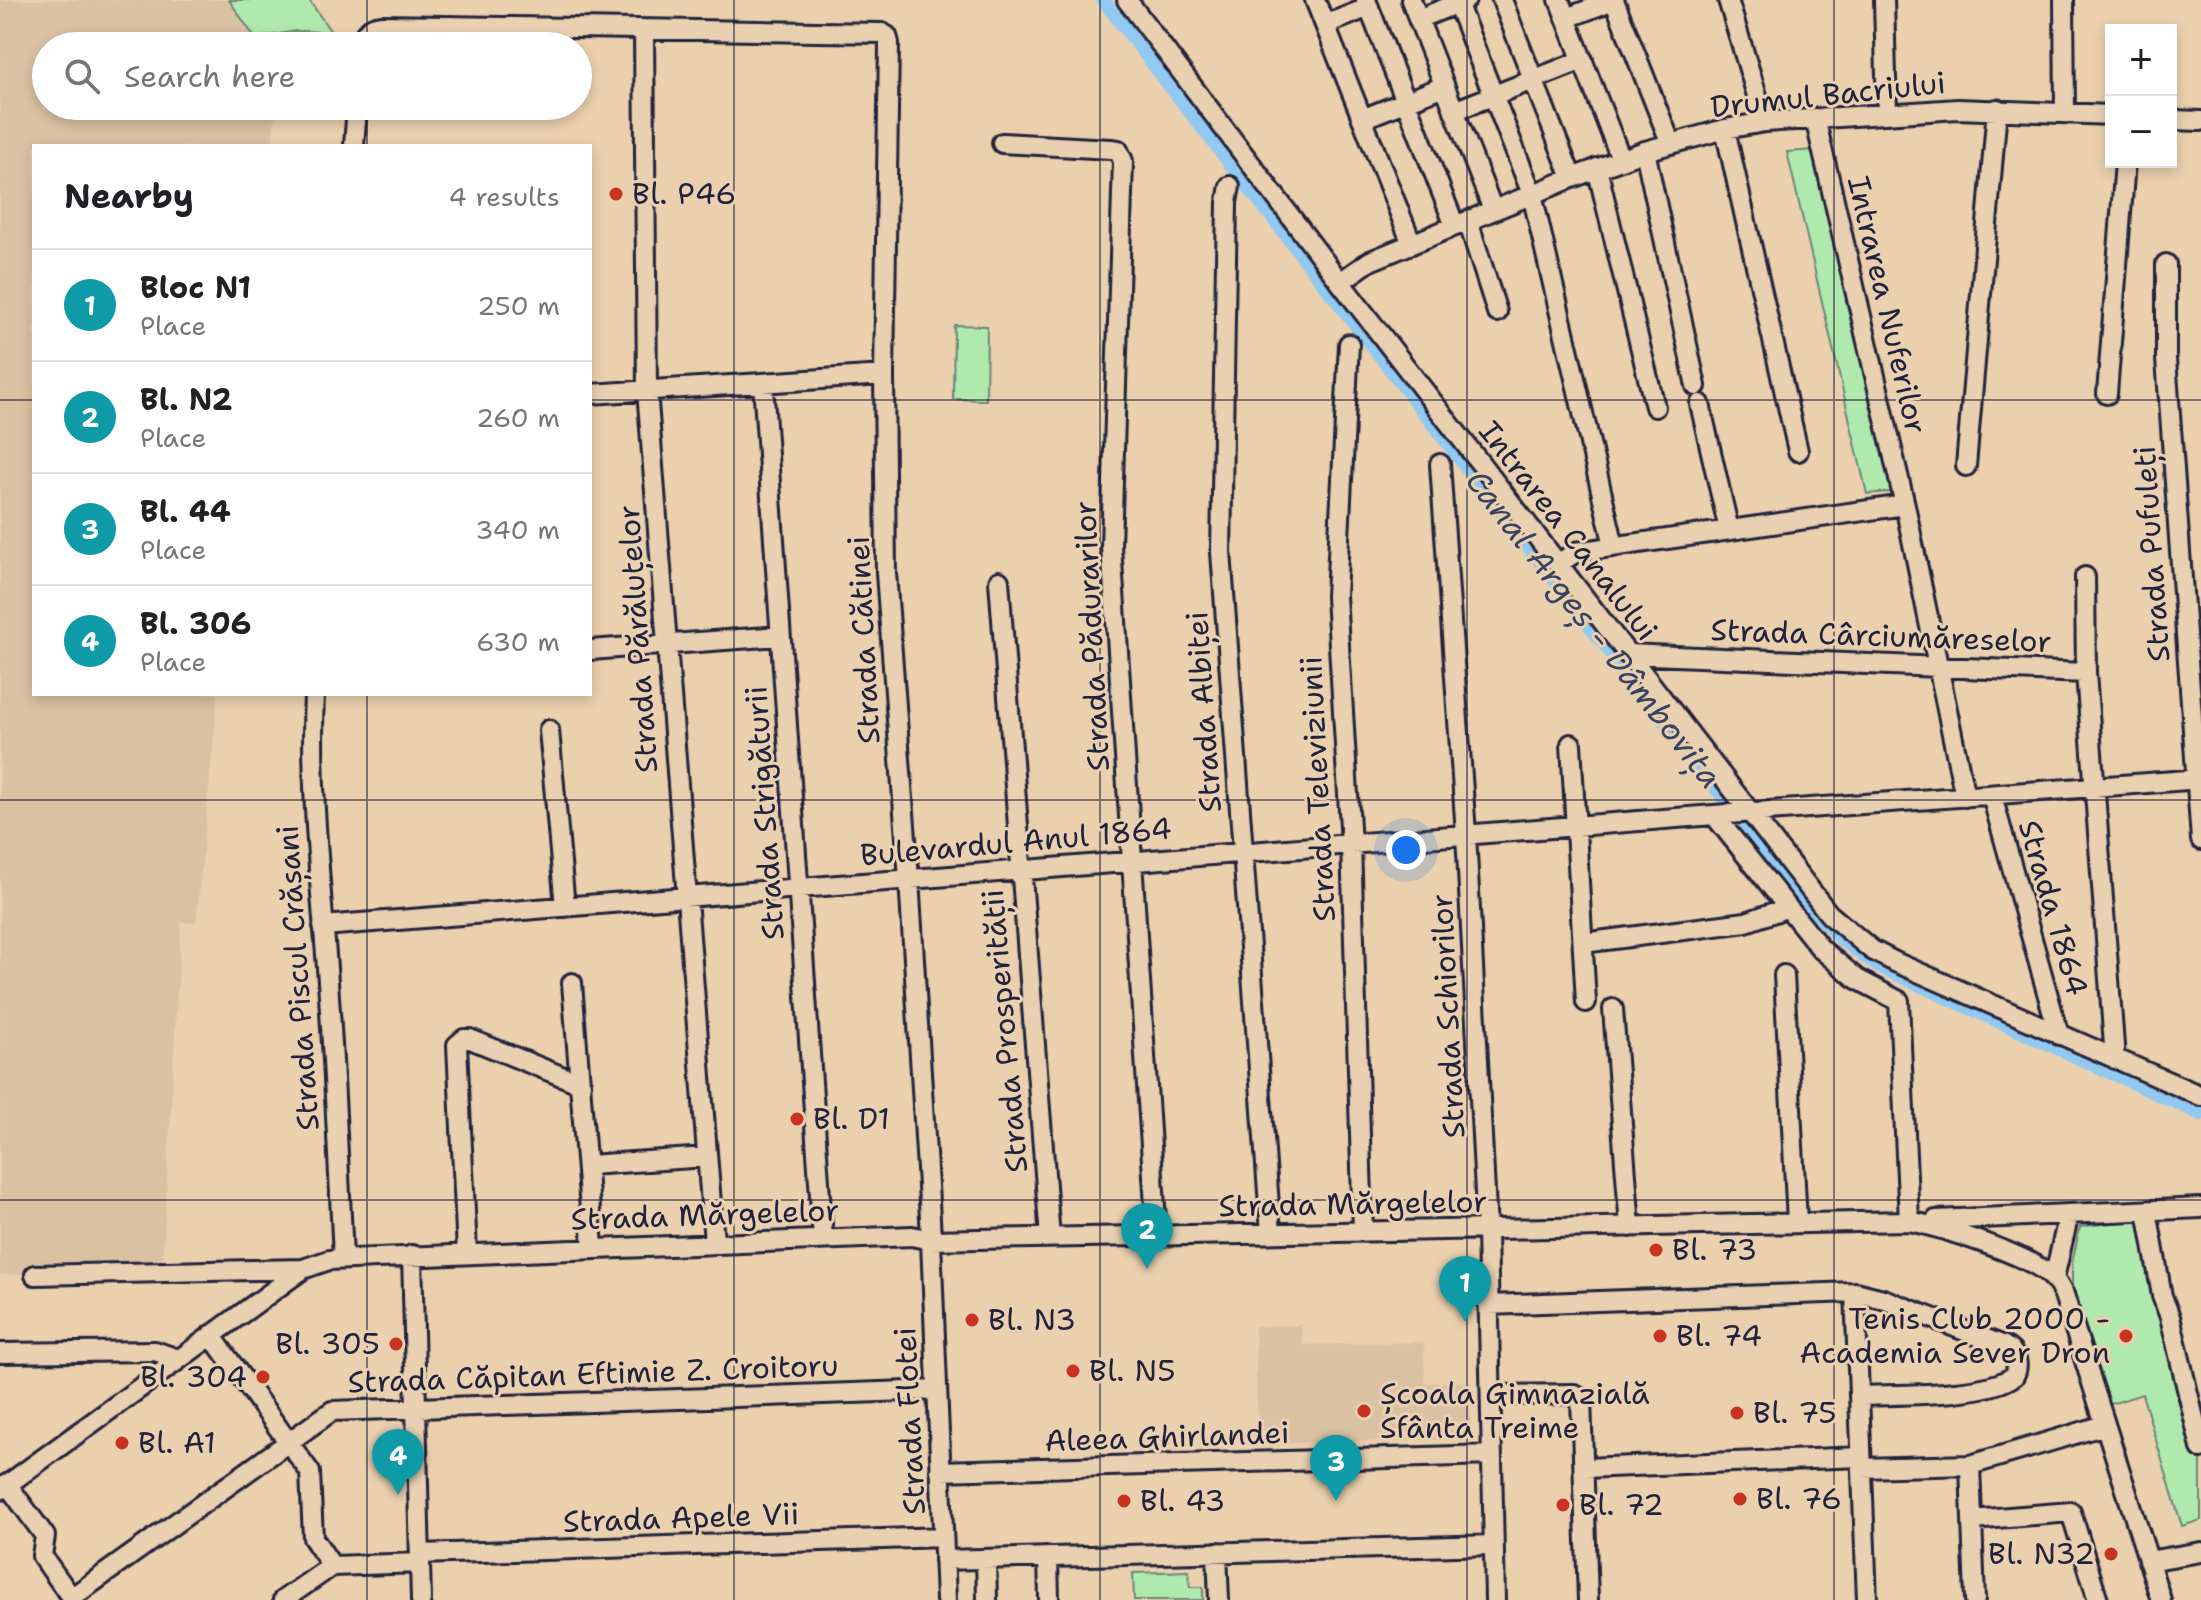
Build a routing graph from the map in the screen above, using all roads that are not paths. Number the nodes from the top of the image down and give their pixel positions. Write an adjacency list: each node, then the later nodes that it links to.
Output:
1 (1127, 0): 48 (street, Intrarea Canalului)
2 (1315, 0): 14 (street)
3 (1411, 0): 13 (street)
4 (1502, 0): 18 (street)
5 (1559, 0): 12 (street)
6 (1614, 0): 12 (street); 36 (street)
7 (1728, 0): 32 (street)
8 (1884, 0): 25 (street)
9 (2064, 0): 24 (street)
10 (1460, 1): 13 (street); 20 (street)
11 (1368, 3): 14 (street); 21 (street)
12 (1567, 18): 17 (street)
13 (1418, 19): 19 (street)
14 (1325, 25): 28 (street)
15 (644, 31): 16 (street); 51 (street, Strada Cătinei); 53 (street, Strada Părăluțelor)
16 (367, 32)
17 (1583, 60): 18 (street); 38 (street)
18 (1534, 79): 20 (street); 41 (street)
19 (1444, 86): 21 (street); 23 (street)
20 (1494, 95): 23 (street); 43 (street)
21 (1406, 101): 28 (street); 45 (street)
22 (1997, 109): 24 (street, Drumul Bacriului); 25 (street, Drumul Bacriului); 59 (street)
23 (1454, 111): 44 (street)
24 (2065, 112): 26 (street, Drumul Bacriului)
25 (1887, 114): 27 (street, Drumul Bacriului)
26 (2105, 115)
27 (1815, 118): 32 (street, Drumul Bacriului); 60 (street, Intrarea Nuferilor)
28 (1362, 119): 46 (street)
29 (356, 120): 35 (street)
30 (2177, 120): 31 (street)
31 (2201, 121)
32 (1765, 122): 33 (street, Drumul Bacriului)
33 (1725, 129): 36 (street, Drumul Bacriului); 57 (street)
34 (1002, 143): 86 (street, Strada Pădurarilor)
35 (354, 144)
36 (1671, 144): 37 (street, Drumul Bacriului)
37 (1645, 151): 38 (street, Drumul Bacriului); 61 (street)
38 (1621, 159): 39 (street, Drumul Bacriului)
39 (1597, 168): 41 (street, Drumul Bacriului); 56 (street)
40 (2125, 168): 55 (street)
41 (1572, 178): 43 (street, Drumul Bacriului)
42 (1230, 186): 85 (street, Strada Albiței)
43 (1532, 194): 44 (street, Drumul Bacriului); 62 (street)
44 (1493, 210): 45 (street, Drumul Bacriului)
45 (1461, 223): 46 (street, Drumul Bacriului); 49 (street)
46 (1412, 244): 48 (street, Drumul Bacriului)
47 (2166, 264): 75 (street, Strada Pufuleți)
48 (1340, 282): 63 (street, Intrarea Canalului)
49 (1497, 312)
50 (1349, 344): 84 (street, Strada Televiziunii)
51 (884, 375): 52 (street); 88 (street, Strada Cătinei)
52 (763, 383): 53 (street); 66 (street, Strada Strigăturii)
53 (647, 390): 54 (street); 67 (street, Strada Părăluțelor)
54 (592, 394)
55 (2107, 394)
56 (1655, 407)
57 (1798, 451)
58 (1440, 464): 82 (street, Strada Schiorilor)
59 (1966, 466)
60 (1905, 505): 61 (street); 70 (street, Intrarea Nuferilor)
61 (1729, 530): 62 (street)
62 (1614, 546): 63 (street)
63 (1558, 564): 69 (street, Intrarea Canalului)
64 (2085, 577): 71 (street, Strada Cârciumăreselor)
65 (999, 581): 87 (street, Strada Prosperității)
66 (779, 636): 67 (street); 89 (street, Strada Strigăturii)
67 (667, 644): 68 (street); 90 (street, Strada Părăluțelor)
68 (592, 650)
69 (1627, 654): 70 (street, Strada Cârciumăreselor); 79 (street, Intrarea Canalului)
70 (1939, 665): 71 (street, Strada Cârciumăreselor); 78 (street, Intrarea Nuferilor)
71 (2086, 673): 76 (street, Strada Cârciumăreselor)
72 (314, 696): 93 (street, Strada Piscul Crășani)
73 (549, 730): 91 (street)
74 (1571, 744): 81 (street)
75 (2199, 779): 76 (street, Strada 1864); 83 (street, Strada Pufuleți)
76 (2093, 788): 77 (street, Strada 1864); 100 (street, Strada Cârciumăreselor)
77 (1992, 796): 78 (street, Strada 1864); 99 (street, Strada 1864)
78 (1965, 797): 79 (street, Strada 1864)
79 (1750, 813): 80 (street, Strada 1864); 99 (street, Intrarea Canalului)
80 (1714, 815): 81 (street, Bulevardul Anul 1864); 92 (street)
81 (1577, 826): 82 (street, Bulevardul Anul 1864); 94 (street)
82 (1466, 834): 84 (street, Bulevardul Anul 1864); 111 (street, Strada Schiorilor)
83 (2201, 840)
84 (1351, 844): 85 (street, Bulevardul Anul 1864); 112 (street, Strada Televiziunii)
85 (1242, 852): 86 (street, Bulevardul Anul 1864); 113 (street, Strada Albiței)
86 (1133, 861): 87 (street, Bulevardul Anul 1864); 114 (street, Strada Pădurarilor)
87 (1020, 870): 88 (street, Bulevardul Anul 1864); 115 (street, Strada Prosperității)
88 (909, 879): 89 (street, Bulevardul Anul 1864); 117 (street, Strada Cătinei)
89 (799, 888): 90 (street, Bulevardul Anul 1864); 116 (street, Strada Strigăturii)
90 (687, 897): 91 (street, Bulevardul Anul 1864); 103 (street, Strada Părăluțelor)
91 (565, 907): 93 (street, Bulevardul Anul 1864)
92 (1786, 908): 94 (street); 108 (street)
93 (323, 926): 122 (street, Strada Piscul Crășani)
94 (1583, 943): 97 (street)
95 (1784, 975): 109 (street)
96 (572, 983): 101 (street)
97 (1586, 1002)
98 (1613, 1009): 110 (street)
99 (2059, 1035): 100 (street, Intrarea Canalului)
100 (2115, 1059): 102 (street, Intrarea Canalului)
101 (581, 1084): 104 (street); 120 (street)
102 (2201, 1096)
103 (707, 1157): 104 (street); 118 (street, Strada Părăluțelor)
104 (588, 1165): 119 (street)
105 (2201, 1208): 106 (street)
106 (2147, 1211): 107 (street); 137 (street)
107 (2069, 1214): 108 (street); 125 (street)
108 (1909, 1221): 109 (street, Strada Mărgelelor); 125 (street, Strada Mărgelelor)
109 (1797, 1222): 110 (street, Strada Mărgelelor)
110 (1630, 1227): 111 (street, Strada Mărgelelor)
111 (1487, 1230): 112 (street, Strada Mărgelelor); 127 (street, Strada Schiorilor)
112 (1363, 1232): 113 (street, Strada Mărgelelor)
113 (1271, 1233): 114 (street, Strada Mărgelelor)
114 (1157, 1236): 115 (street, Strada Mărgelelor)
115 (1050, 1238): 117 (street, Strada Mărgelelor)
116 (823, 1239): 117 (street, Strada Mărgelelor); 118 (street, Strada Mărgelelor)
117 (930, 1240): 131 (street, Strada Flotei)
118 (714, 1242): 119 (street, Strada Mărgelelor)
119 (593, 1247): 120 (street, Strada Mărgelelor)
120 (467, 1253): 121 (street, Strada Mărgelelor)
121 (412, 1255): 122 (street, Strada Mărgelelor); 134 (street)
122 (343, 1258): 123 (street, Strada Mărgelelor)
123 (303, 1269): 124 (street, Strada Mărgelelor); 128 (street, Strada Mărgelelor)
124 (35, 1275)
125 (2054, 1278): 135 (street)
126 (1855, 1292): 127 (street); 133 (street); 133 (street)
127 (1488, 1305): 132 (street, Strada Schiorilor)
128 (211, 1335): 130 (street, Strada Mărgelelor); 136 (street)
129 (0, 1353): 130 (street)
130 (178, 1359): 143 (street, Strada Mărgelelor)
131 (937, 1390): 134 (street, Strada Căpitan Eftimie Z. Croitoru); 142 (street, Strada Flotei)
132 (1491, 1395): 138 (street, Strada Schiorilor); 141 (street)
133 (1859, 1396): 139 (street)
134 (416, 1407): 136 (street, Strada Căpitan Eftimie Z. Croitoru); 150 (street)
135 (2105, 1425): 140 (street); 153 (street)
136 (289, 1442): 154 (street); 155 (street, Strada Căpitan Eftimie Z. Croitoru)
137 (2201, 1448)
138 (1492, 1455): 142 (street, Aleea Ghirlandei); 146 (street, Strada Schiorilor)
139 (1862, 1462): 140 (street); 141 (street); 164 (street)
140 (1970, 1465): 144 (street)
141 (1584, 1468): 163 (street)
142 (940, 1471): 145 (street, Strada Flotei)
143 (4, 1487): 155 (street)
144 (1972, 1520): 165 (street); 166 (street)
145 (943, 1537): 150 (street, Strada Apele Vii); 152 (street, Strada Flotei)
146 (1494, 1545): 147 (street); 162 (street, Strada Schiorilor)
147 (1217, 1552): 149 (street); 161 (street)
148 (2201, 1552): 153 (street)
149 (1048, 1557): 151 (street); 160 (street)
150 (420, 1558): 154 (street, Strada Apele Vii); 157 (street)
151 (986, 1559): 152 (street); 159 (street)
152 (944, 1560): 158 (street, Strada Flotei)
153 (2148, 1561): 167 (street)
154 (332, 1566): 156 (street)
155 (72, 1599)
156 (283, 1600)
157 (421, 1600)
158 (946, 1600)
159 (987, 1600)
160 (1049, 1600)
161 (1219, 1600)
162 (1495, 1600)
163 (1588, 1600)
164 (1867, 1600)
165 (1975, 1600)
166 (2098, 1600)
167 (2161, 1600)

